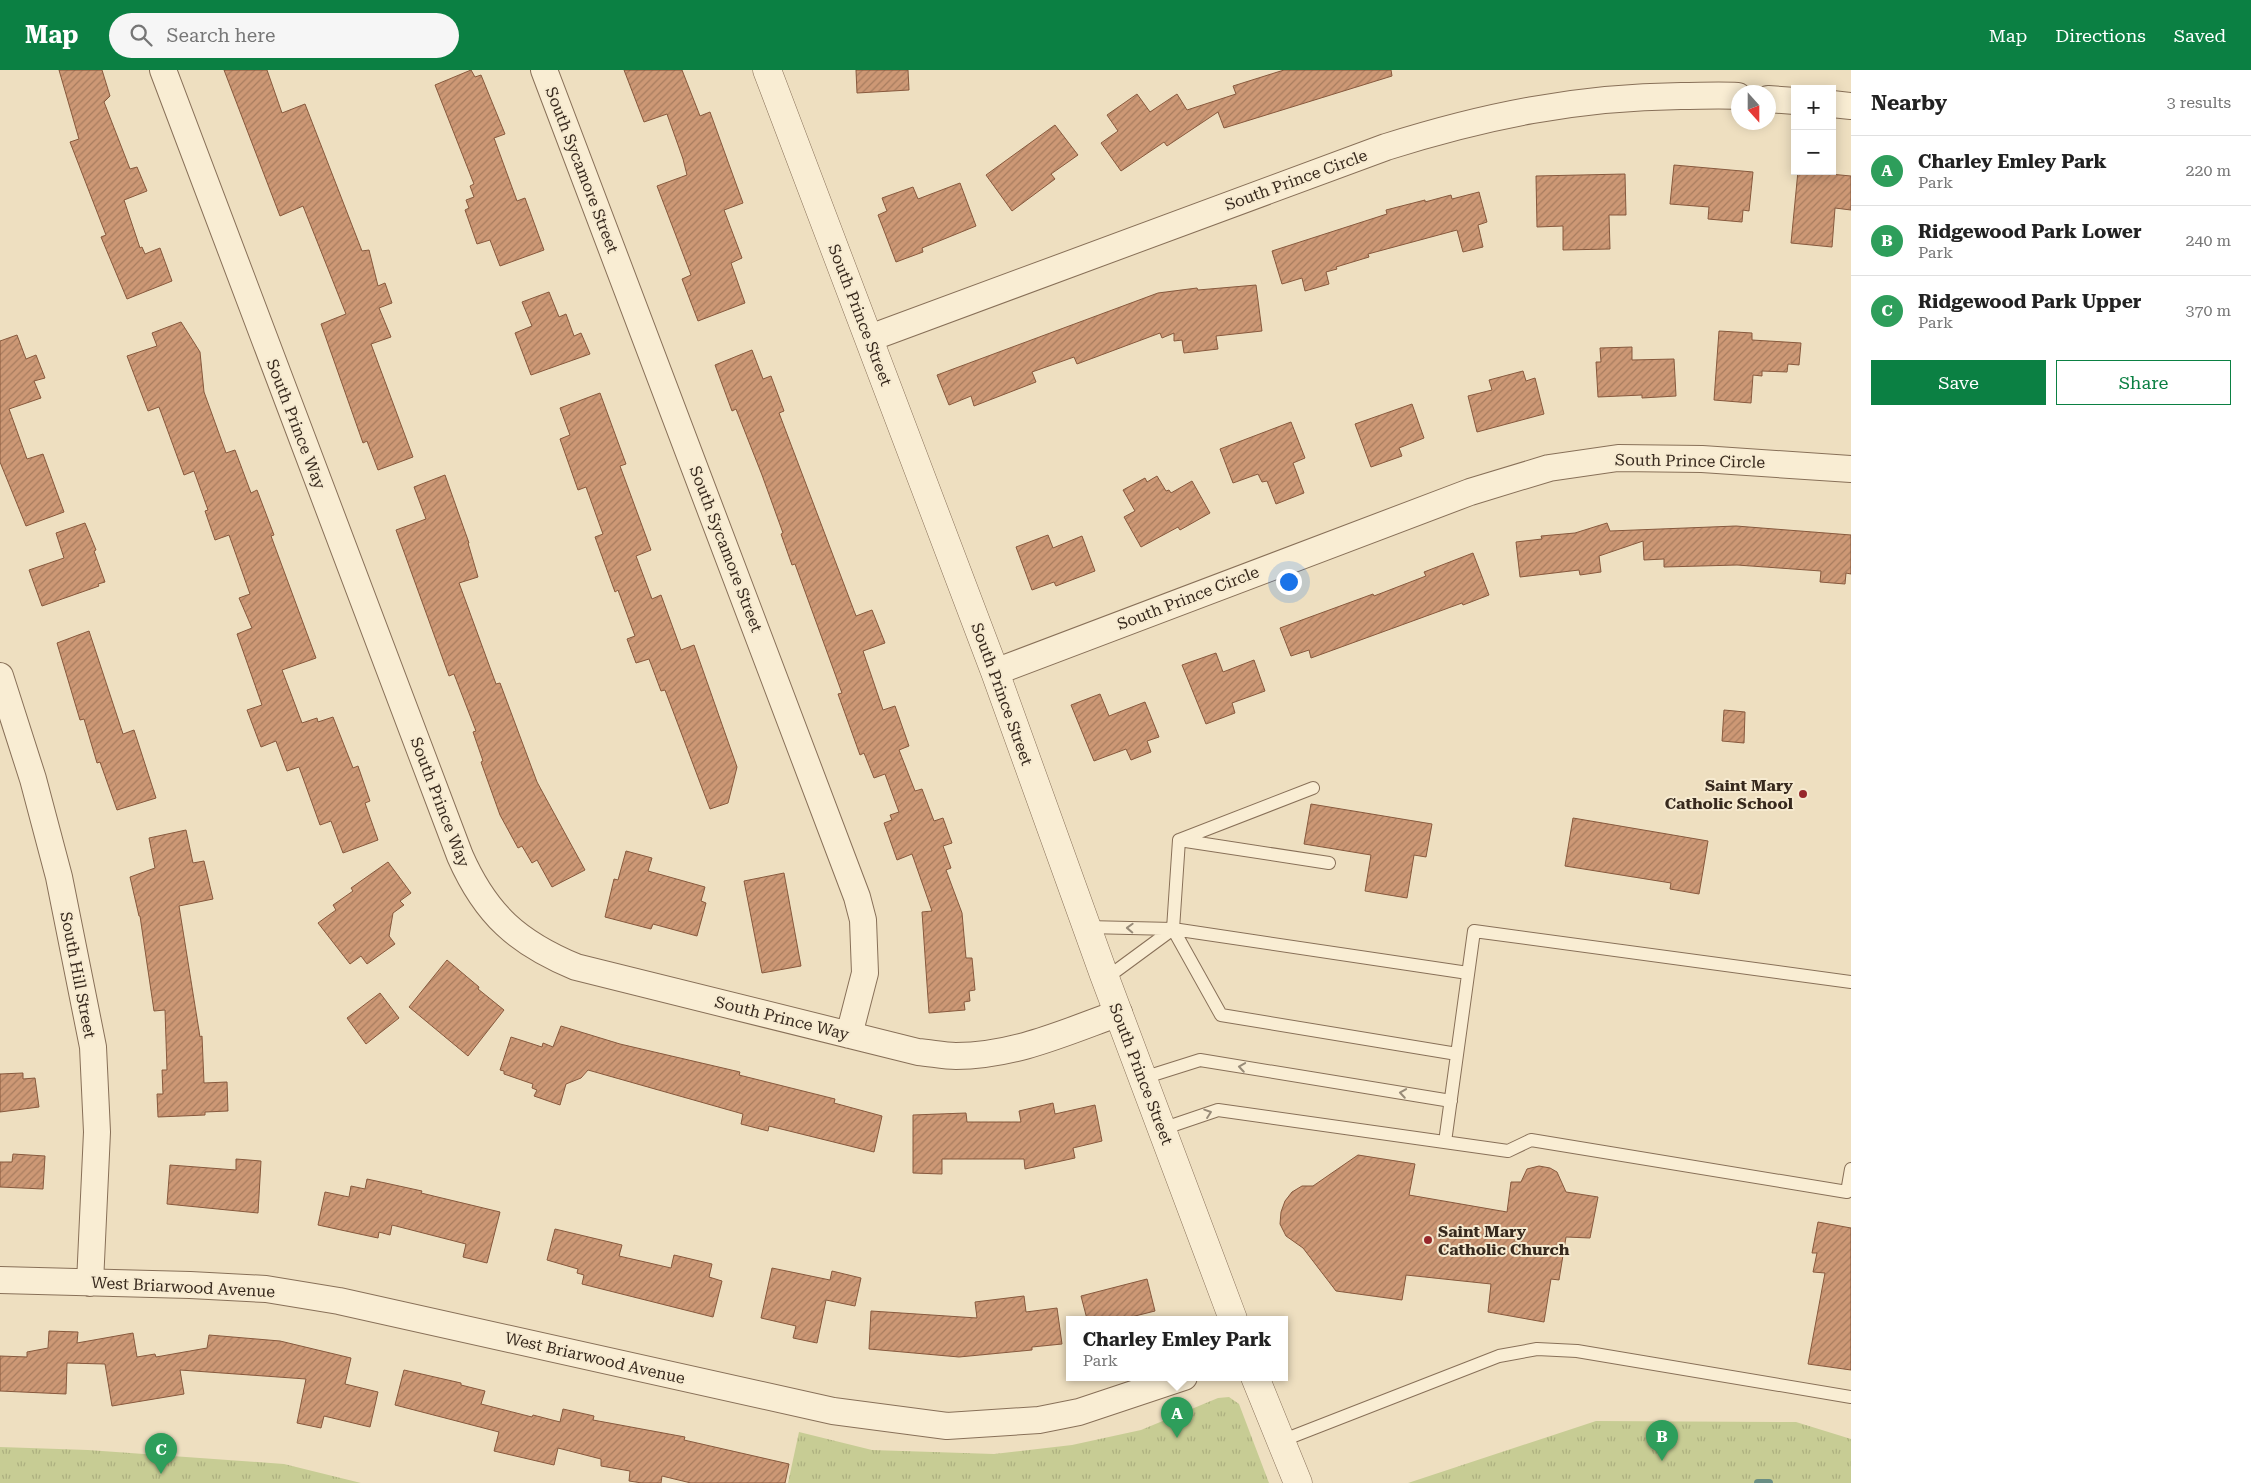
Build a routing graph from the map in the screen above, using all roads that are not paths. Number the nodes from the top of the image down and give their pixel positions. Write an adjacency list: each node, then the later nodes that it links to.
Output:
1 (163, 70): 22 (street, South Prince Way)
2 (544, 70): 22 (street, South Sycamore Street)
3 (767, 70): 9 (street, South Prince Street)
4 (1731, 96): 9 (street, South Prince Circle)
5 (1776, 100): 6 (street)
6 (1791, 101)
7 (1836, 104): 8 (street)
8 (1851, 106)
9 (870, 338): 11 (street, South Prince Street)
10 (1851, 469): 11 (street, South Prince Circle)
11 (995, 672): 16 (street, South Prince Street)
12 (0, 676): 30 (street, South Hill Street)
13 (1313, 788): 14 (lane)
14 (1180, 840): 15 (lane); 17 (lane)
15 (1329, 864)
16 (1087, 927): 17 (lane, one-way to 16); 19 (street, South Prince Street)
17 (1173, 929): 18 (lane); 19 (lane); 23 (lane)
18 (1468, 973): 20 (lane); 23 (lane)
19 (1105, 979): 21 (street, South Prince Street)
20 (1851, 982)
21 (1118, 1012): 22 (street, South Prince Way); 24 (street, South Prince Street)
22 (849, 1035)
23 (1457, 1054): 25 (lane)
24 (1143, 1078): 25 (lane, one-way to 24); 26 (street, South Prince Street)
25 (1451, 1100): 27 (lane)
26 (1162, 1129): 27 (lane, one-way to 27); 31 (street, South Prince Street)
27 (1445, 1142): 28 (lane)
28 (1851, 1169)
29 (0, 1280): 30 (street, West Briarwood Avenue)
30 (90, 1283): 32 (street, West Briarwood Avenue)
31 (1232, 1316)
32 (1172, 1381)
33 (1258, 1381): 35 (street)
34 (1851, 1397): 35 (lane)
35 (1281, 1441): 36 (street)
36 (1298, 1483)

